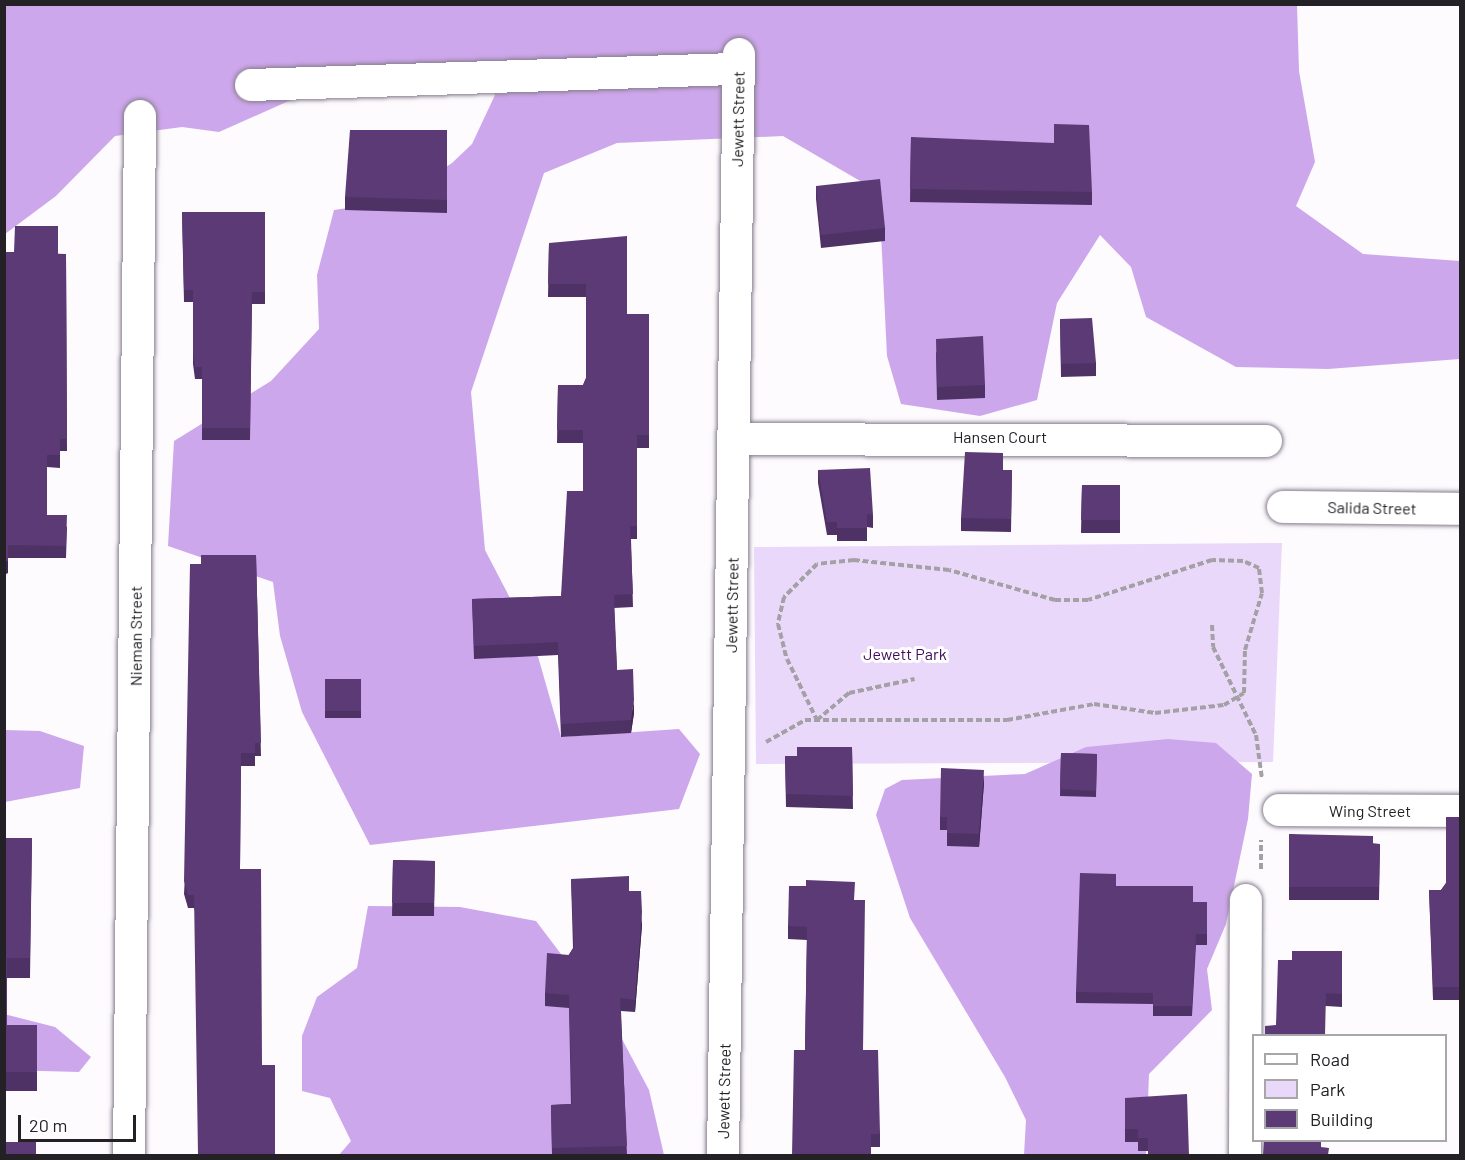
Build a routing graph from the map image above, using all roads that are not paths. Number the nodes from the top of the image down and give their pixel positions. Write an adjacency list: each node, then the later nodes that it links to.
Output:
1 (251, 85): 3 (street, Jewett Street)
2 (140, 116): 10 (street, Nieman Street)
3 (734, 439): 4 (street, Hansen Court); 11 (street, Jewett Street)
4 (1266, 441)
5 (1282, 507): 6 (street, Salida Street)
6 (1461, 509)
7 (1271, 801): 8 (street, Wing Street)
8 (1461, 811)
9 (1246, 900): 12 (street)
10 (129, 1155)
11 (723, 1155)
12 (1245, 1155)

